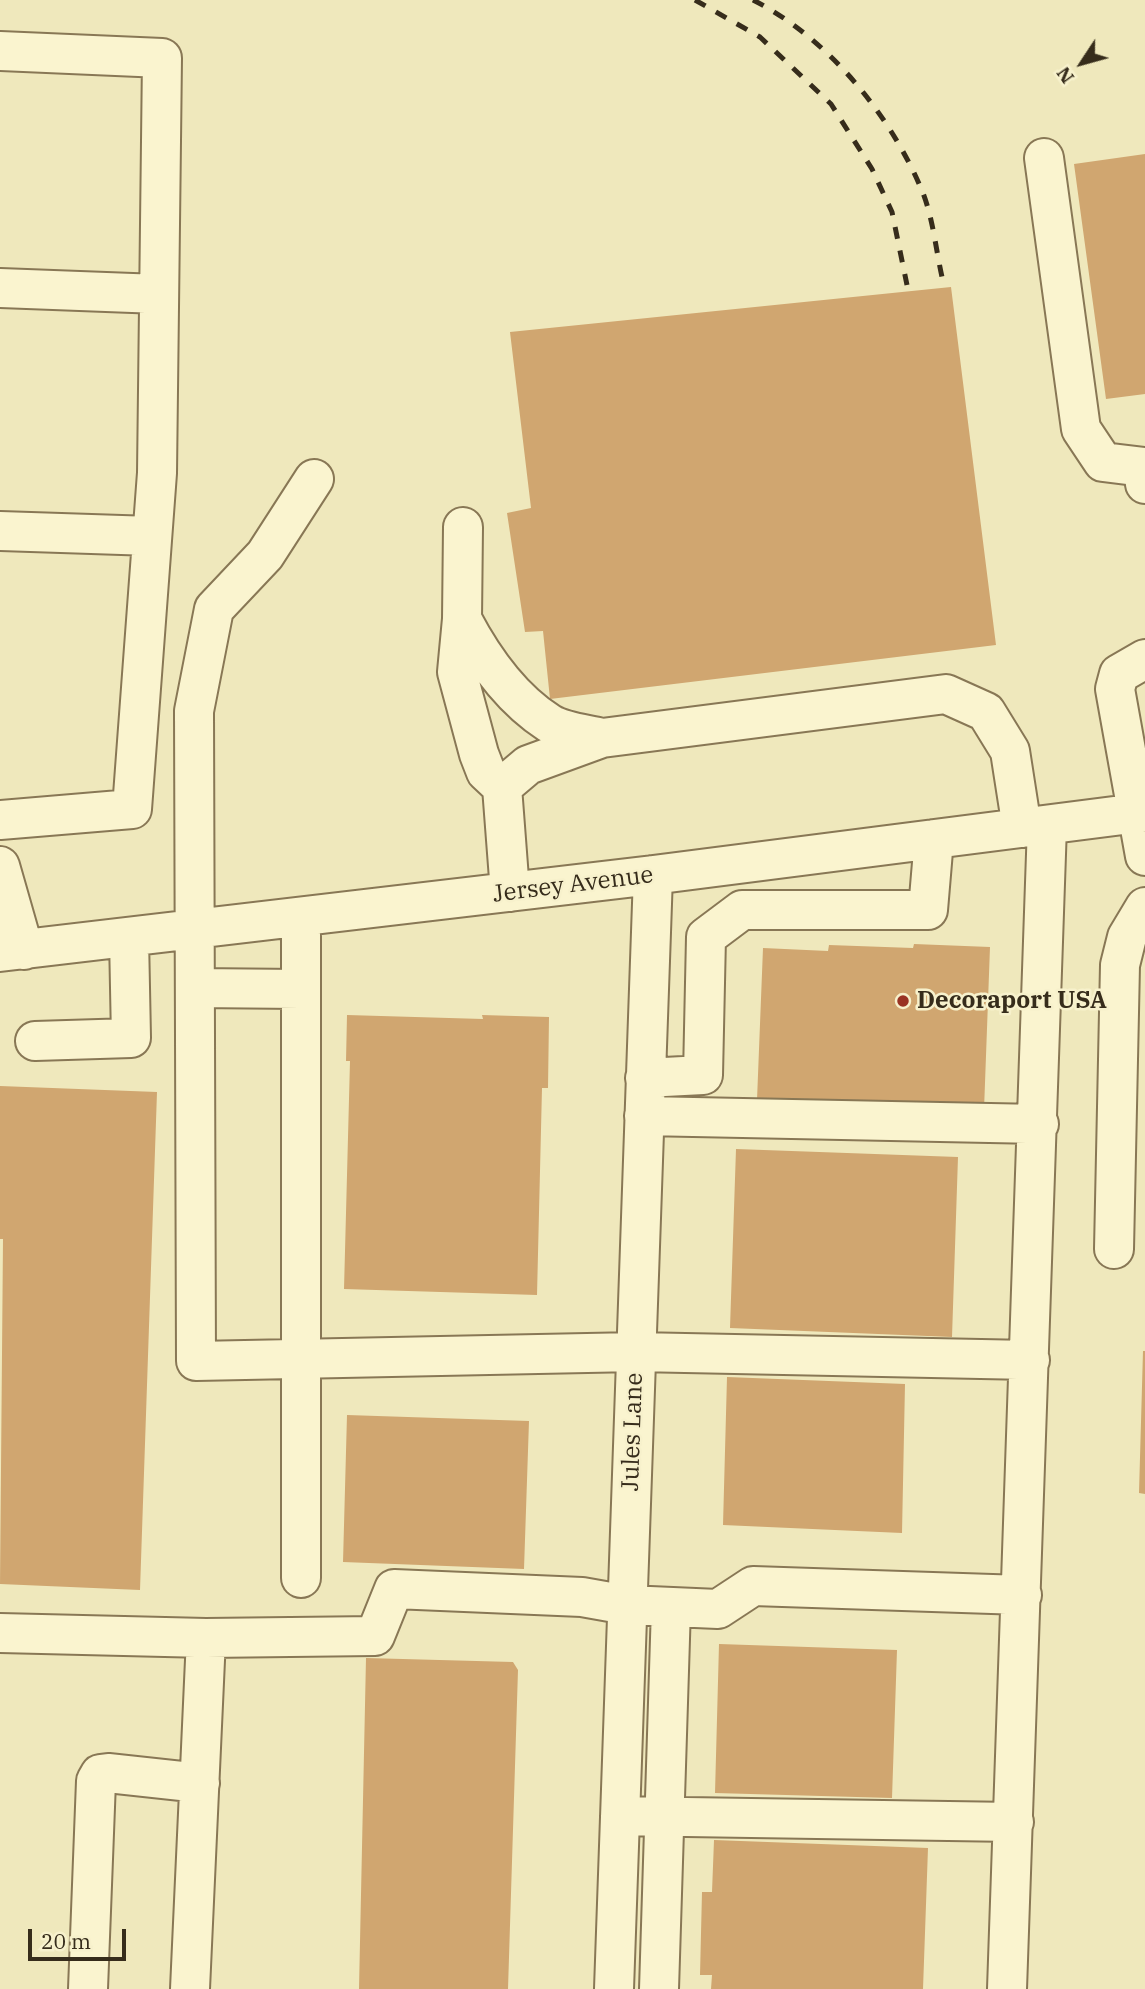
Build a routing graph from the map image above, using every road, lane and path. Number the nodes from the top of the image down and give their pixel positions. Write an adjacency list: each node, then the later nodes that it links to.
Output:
1 (0, 51): 4 (street)
2 (1044, 158): 6 (street)
3 (0, 288): 4 (street)
4 (159, 294): 9 (street)
5 (314, 480): 26 (street)
6 (1145, 484)
7 (463, 527): 10 (street)
8 (0, 531): 9 (street)
9 (152, 536): 15 (street)
10 (463, 619): 12 (street); 13 (street)
11 (1145, 659): 14 (street)
12 (602, 738): 13 (street); 16 (street)
13 (502, 787): 22 (street)
14 (1142, 812): 16 (street, Jersey Avenue); 18 (street)
15 (0, 820)
16 (1034, 827): 17 (street, Jersey Avenue); 38 (street)
17 (934, 839): 19 (street, Jersey Avenue); 24 (street)
18 (1145, 856)
19 (780, 858): 21 (street, Jersey Avenue); 24 (street)
20 (0, 866): 28 (street)
21 (653, 875): 22 (street, Jersey Avenue); 30 (street, Jules Lane)
22 (510, 892): 25 (street, Jersey Avenue)
23 (1145, 907): 39 (street)
24 (787, 910): 29 (street)
25 (301, 917): 26 (street, Jersey Avenue); 32 (street)
26 (195, 929): 27 (street, Jersey Avenue); 31 (street)
27 (129, 937): 28 (street, Jersey Avenue); 33 (street)
28 (12, 951)
29 (706, 968): 30 (street); 34 (street)
30 (649, 970): 35 (street, Jules Lane)
31 (196, 988): 32 (street); 41 (street)
32 (300, 989): 41 (street)
33 (35, 1041)
34 (703, 1075): 35 (street); 37 (street)
35 (645, 1078): 36 (street, Jules Lane)
36 (644, 1116): 37 (street); 40 (street, Jules Lane)
37 (703, 1117): 38 (street)
38 (1039, 1124): 42 (street)
39 (1114, 1249)
40 (636, 1352): 41 (street); 42 (street); 45 (street, Jules Lane)
41 (300, 1359): 43 (street)
42 (1030, 1360): 44 (street)
43 (301, 1577)
44 (1022, 1595): 46 (street); 52 (street)
45 (627, 1605): 46 (street); 48 (street); 50 (street, Jules Lane)
46 (671, 1607): 51 (street)
47 (0, 1633): 48 (street)
48 (206, 1638): 49 (street)
49 (200, 1783): 53 (street); 54 (street)
50 (620, 1816): 51 (street); 55 (street, Jules Lane)
51 (663, 1816): 52 (street); 56 (street)
52 (1014, 1822): 57 (street)
53 (88, 1989)
54 (190, 1989)
55 (614, 1989)
56 (659, 1989)
57 (1007, 1989)

